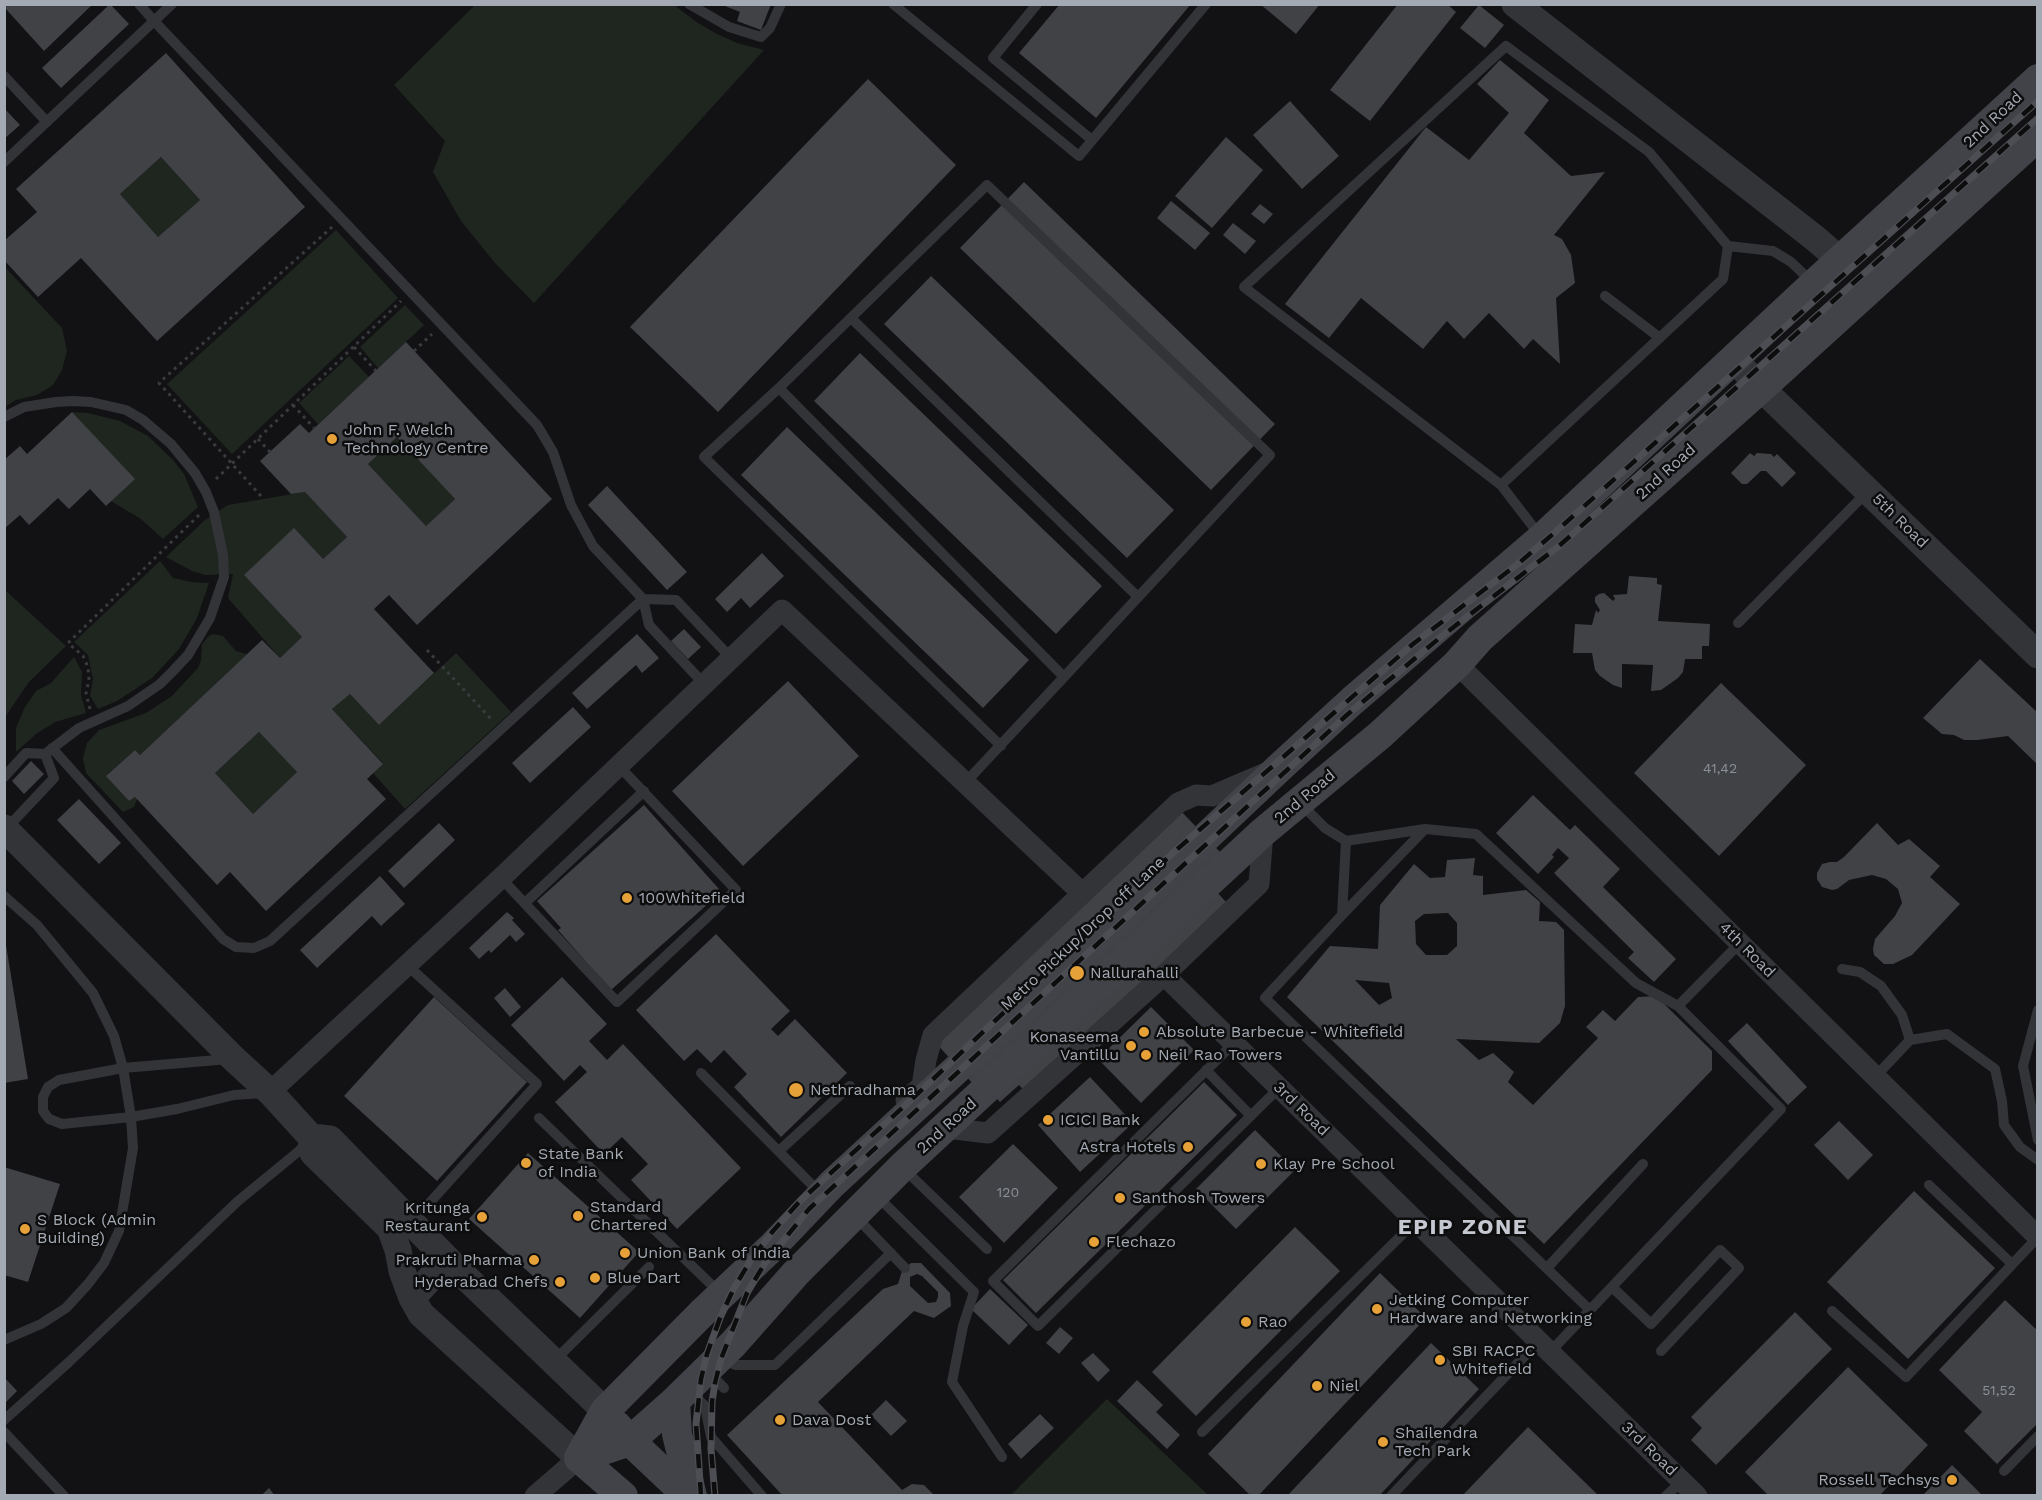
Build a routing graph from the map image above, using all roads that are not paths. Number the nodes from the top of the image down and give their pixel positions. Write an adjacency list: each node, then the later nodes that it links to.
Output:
1 (139, 4): 9 (lane)
2 (172, 4): 9 (lane)
3 (688, 4): 4 (lane)
4 (781, 4)
5 (893, 4): 14 (lane)
6 (1037, 4): 14 (lane)
7 (1206, 4): 14 (lane)
8 (1515, 4): 17 (street)
9 (154, 21): 12 (lane); 30 (lane)
10 (4, 76): 12 (lane)
11 (2037, 79): 17 (main road, 2nd Road)
12 (47, 122): 15 (lane)
13 (2037, 136): 23 (main road, 2nd Road)
14 (1092, 140)
15 (4, 162)
16 (1728, 246): 18 (lane); 21 (lane); 26 (lane)
17 (1839, 260): 18 (main road, 2nd Road)
18 (1814, 284): 22 (main road, 2nd Road)
19 (1605, 296): 21 (lane)
20 (851, 318): 24 (lane); 29 (lane); 29 (lane)
21 (1660, 338): 26 (lane)
22 (1736, 356): 23 (street); 28 (main road, 2nd Road)
23 (1768, 382): 27 (street, 5th Road); 32 (street, 5th Road); 35 (main road, 2nd Road)
24 (779, 388): 36 (lane); 38 (lane)
25 (4, 417): 39 (lane)
26 (1501, 484): 28 (lane)
27 (1868, 490): 31 (lane); 33 (street, 5th Road)
28 (1542, 538): 41 (main road, 2nd Road)
29 (1138, 597): 36 (lane)
30 (644, 599): 34 (lane); 37 (lane); 39 (lane)
31 (1737, 623)
32 (2037, 629)
33 (2037, 655)
34 (732, 658): 37 (street); 43 (street)
35 (1457, 664): 46 (main road, 2nd Road); 57 (street, 4th Road)
36 (1064, 677): 38 (lane)
37 (704, 684): 40 (street)
38 (1001, 746): 43 (lane)
39 (48, 751): 42 (lane); 48 (lane)
40 (619, 766): 45 (lane); 52 (street)
41 (1279, 768): 44 (street); 86 (main road, 2nd Road)
42 (4, 777)
43 (966, 782): 53 (street)
44 (1243, 783): 47 (lane); 53 (street)
45 (644, 791): 55 (lane); 55 (lane)
46 (1298, 801): 50 (main road, 2nd Road); 51 (lane)
47 (1217, 808)
48 (5, 829): 65 (street)
49 (1425, 829): 51 (lane); 56 (lane); 61 (lane)
50 (1263, 832): 60 (street); 78 (main road, 2nd Road)
51 (1346, 841): 56 (lane)
52 (501, 878): 55 (lane); 58 (street)
53 (1082, 893): 72 (street)
54 (4, 896): 66 (lane)
55 (525, 903)
56 (1342, 915): 101 (lane)
57 (1740, 944): 61 (lane); 70 (street, 4th Road)
58 (407, 965): 74 (street); 90 (lane)
59 (1842, 969): 63 (lane)
60 (1164, 975): 64 (street, 3rd Road); 78 (street)
61 (1678, 1006): 102 (lane)
62 (2037, 1010): 80 (lane)
63 (1910, 1040): 70 (lane); 82 (lane)
64 (1234, 1043): 68 (lane); 73 (street, 3rd Road)
65 (234, 1059): 66 (lane); 74 (street)
66 (123, 1068): 76 (lane); 76 (lane)
67 (940, 1069): 72 (lane)
68 (1206, 1070): 75 (lane); 75 (lane)
69 (701, 1073): 81 (lane)
70 (1875, 1077): 92 (street, 4th Road)
71 (850, 1086): 81 (lane)
72 (922, 1086): 86 (street)
73 (1279, 1088): 75 (lane); 89 (street, 3rd Road)
74 (270, 1092): 76 (lane); 79 (street)
75 (1251, 1116)
76 (131, 1117): 107 (lane)
77 (539, 1118): 103 (lane)
78 (946, 1128): 84 (main road, 2nd Road)
79 (311, 1137): 90 (street); 94 (street); 113 (lane)
80 (2037, 1140)
81 (779, 1151): 86 (lane)
82 (2037, 1160)
83 (1643, 1164): 101 (lane)
84 (902, 1167): 87 (main road, 2nd Road); 93 (lane)
85 (1929, 1185): 97 (lane)
86 (826, 1189): 91 (main road, 2nd Road)
87 (875, 1194): 88 (main road, 2nd Road); 118 (lane)
88 (854, 1215): 95 (lane); 96 (main road, 2nd Road)
89 (1416, 1221): 108 (street, 3rd Road); 115 (lane)
90 (416, 1226): 94 (street); 98 (street)
91 (784, 1234): 96 (main road); 103 (main road, 2nd Road)
92 (2037, 1237): 97 (lane)
93 (987, 1249)
94 (398, 1250): 104 (street)
95 (891, 1252): 100 (lane); 111 (lane)
96 (809, 1261): 111 (main road, 2nd Road)
97 (2012, 1264): 106 (lane)
98 (453, 1265): 104 (street); 110 (street)
99 (649, 1267): 110 (lane)
100 (905, 1268)
101 (1547, 1268): 105 (lane)
102 (1612, 1287): 105 (lane); 109 (lane)
103 (722, 1295): 112 (main road, 2nd Road)
104 (412, 1298): 119 (street)
105 (1590, 1310): 108 (lane)
106 (1832, 1311)
107 (4, 1340)
108 (1544, 1347): 121 (street, 3rd Road); 128 (lane)
109 (1661, 1351)
110 (553, 1362): 112 (street)
111 (702, 1381): 117 (main road, 2nd Road); 126 (main road); 127 (lane)
112 (605, 1412): 117 (main road); 119 (main road, 2nd Road)
113 (4, 1420)
114 (4, 1432): 122 (lane)
115 (1202, 1432)
116 (2037, 1436): 120 (lane)
117 (630, 1441): 119 (main road, 2nd Road); 125 (main road)
118 (1002, 1457)
119 (579, 1458): 123 (street); 124 (main road)
120 (2004, 1472)
121 (1689, 1488): 129 (lane)
122 (64, 1496)
123 (535, 1496)
124 (623, 1496)
125 (688, 1496)
126 (692, 1496)
127 (762, 1496)
128 (1391, 1496)
129 (1666, 1496)

